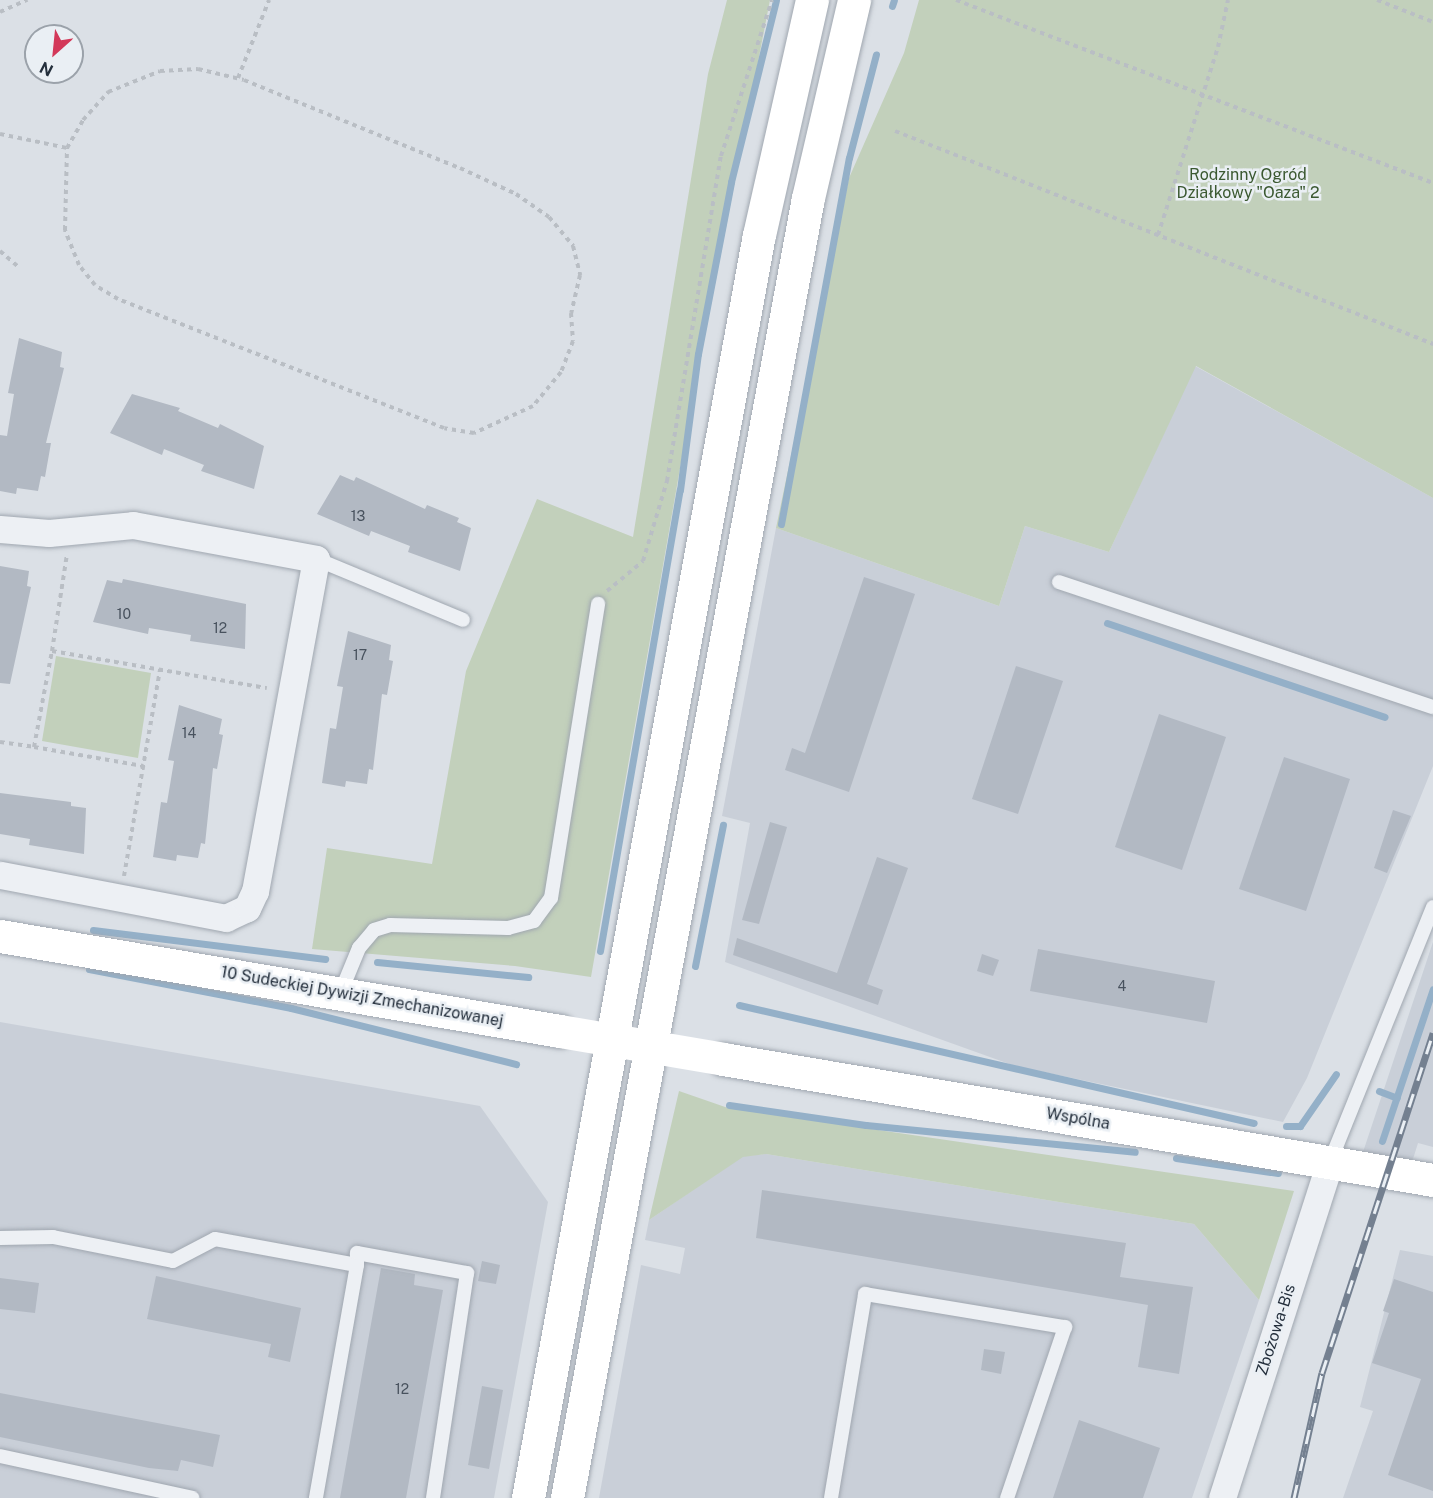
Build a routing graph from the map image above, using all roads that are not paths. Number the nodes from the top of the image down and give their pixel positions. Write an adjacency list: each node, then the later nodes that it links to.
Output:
1 (812, 0): 22 (main road)
2 (854, 0): 23 (main road)
3 (0, 529): 4 (street)
4 (316, 560): 7 (lane); 9 (street)
5 (1059, 582): 8 (lane)
6 (598, 604): 12 (lane)
7 (463, 620)
8 (1433, 707)
9 (0, 876)
10 (1433, 907): 14 (lane)
11 (0, 936): 12 (main road, 10 Sudeckiej Dywizji Zmechanizowanej)
12 (340, 994): 13 (main road, 10 Sudeckiej Dywizji Zmechanizowanej, bridge)
13 (723, 1059): 14 (main road, Wspólna)
14 (1330, 1162): 15 (main road, Wspólna); 26 (street, Zbożowa-Bis)
15 (1433, 1180)
16 (0, 1238): 17 (lane)
17 (357, 1265): 20 (lane); 21 (lane)
18 (0, 1456): 19 (lane)
19 (192, 1498)
20 (316, 1498)
21 (433, 1498)
22 (528, 1498)
23 (567, 1498)
24 (831, 1498): 25 (lane)
25 (1007, 1498)
26 (1222, 1498)

